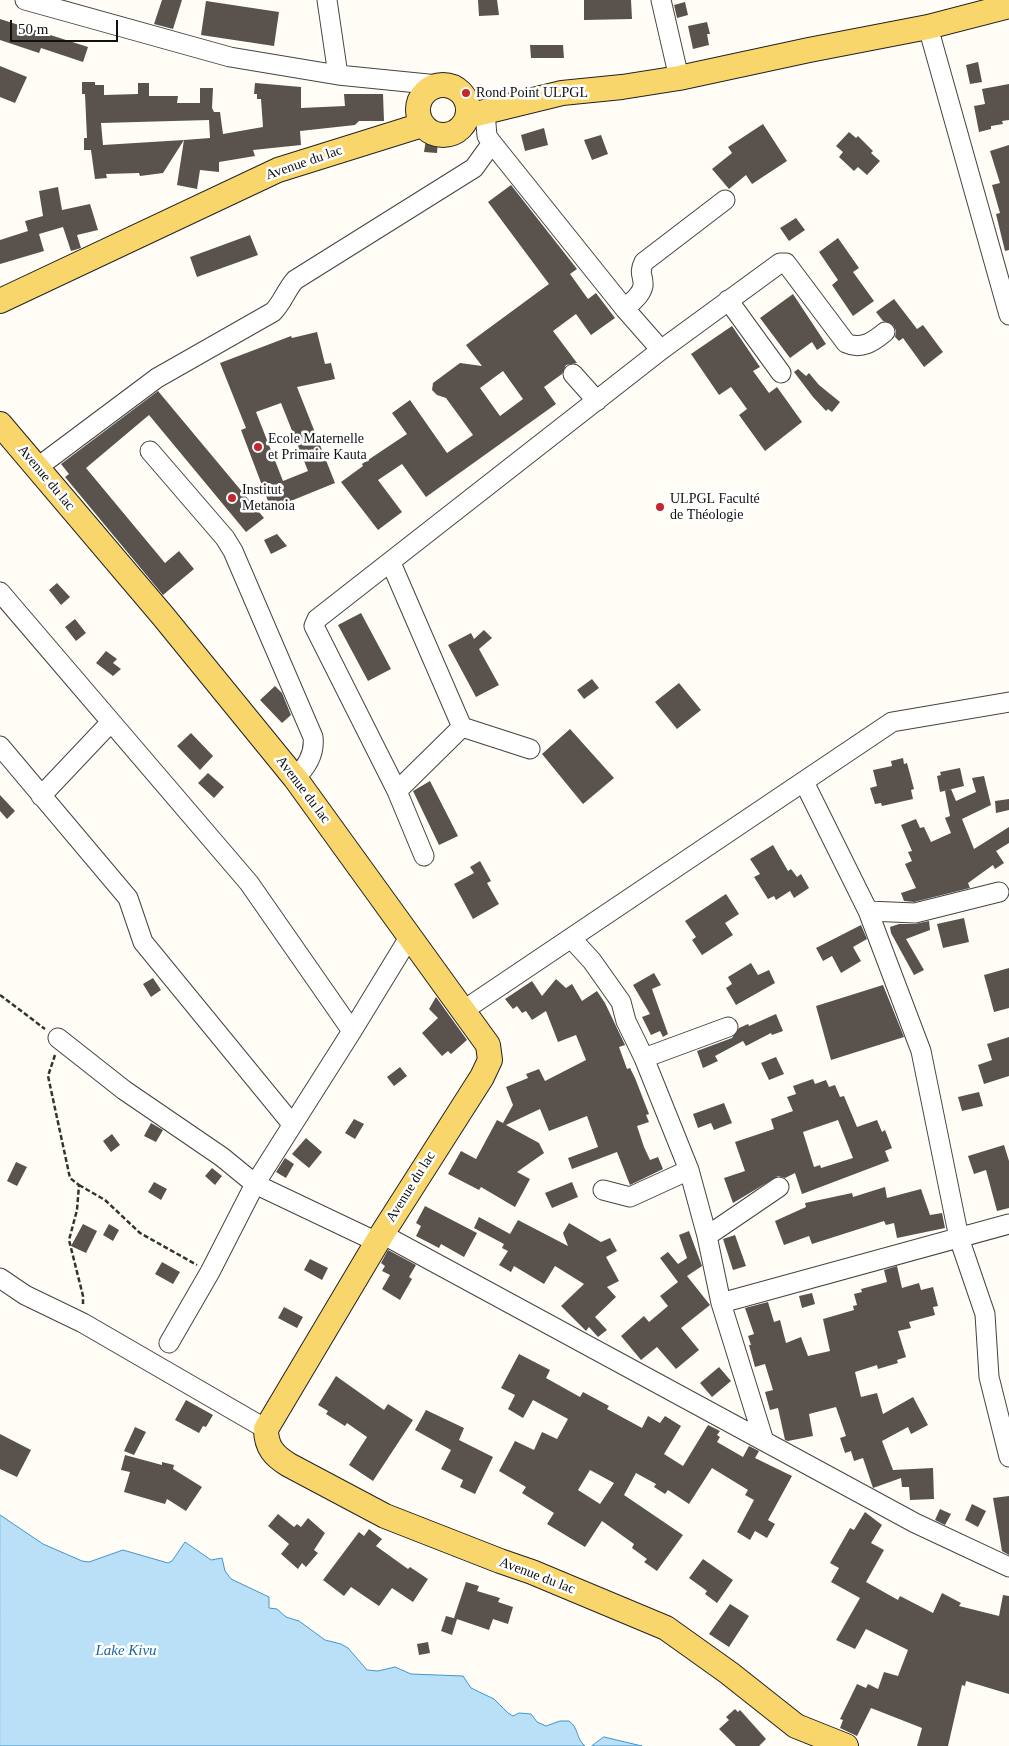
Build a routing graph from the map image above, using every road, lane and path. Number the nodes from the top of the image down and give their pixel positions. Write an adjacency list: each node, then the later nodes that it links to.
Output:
1 (25, 0): 4 (street)
2 (327, 0): 7 (street)
3 (661, 0): 8 (street)
4 (50, 4): 7 (street)
5 (1004, 4): 6 (main road)
6 (928, 27): 8 (main road); 14 (street)
7 (338, 75): 9 (street)
8 (680, 78): 10 (main road)
9 (438, 85): 10 (main road); 11 (main road)
10 (477, 114): 11 (main road); 12 (street)
11 (422, 125): 16 (main road, Avenue du lac)
12 (492, 143): 17 (street); 26 (street)
13 (725, 200): 17 (street)
14 (1002, 268): 18 (street)
15 (728, 300): 19 (street); 20 (street); 21 (street)
16 (0, 301)
17 (624, 309): 20 (street)
18 (1009, 315)
19 (885, 332)
20 (661, 350): 23 (street)
21 (781, 373)
22 (573, 374): 23 (street)
23 (597, 402): 27 (street)
24 (0, 424): 26 (main road, Avenue du lac)
25 (150, 450): 34 (street)
26 (38, 467): 34 (main road, Avenue du lac)
27 (390, 563): 31 (street); 36 (street)
28 (0, 592): 30 (street)
29 (1009, 702): 35 (street)
30 (112, 722): 37 (street); 46 (street)
31 (462, 726): 33 (street); 36 (street)
32 (0, 746): 37 (street)
33 (530, 749)
34 (295, 778): 41 (main road, Avenue du lac)
35 (804, 782): 40 (street); 42 (street)
36 (397, 791): 38 (street)
37 (41, 796): 49 (street)
38 (424, 856)
39 (999, 892): 40 (street)
40 (868, 910): 58 (street)
41 (410, 936): 44 (main road, Avenue du lac); 46 (street)
42 (571, 938): 44 (street); 48 (street)
43 (0, 995): 47 (path)
44 (464, 1010): 57 (main road, Avenue du lac)
45 (728, 1027): 48 (street)
46 (352, 1031): 49 (street)
47 (58, 1038): 51 (street); 52 (path)
48 (644, 1058): 50 (street)
49 (292, 1124): 51 (street)
50 (688, 1170): 54 (street); 56 (street)
51 (255, 1184): 57 (street); 59 (street)
52 (79, 1185): 59 (path); 62 (path)
53 (780, 1187): 56 (street)
54 (603, 1190)
55 (1009, 1224): 58 (street)
56 (707, 1236): 61 (street)
57 (380, 1238): 64 (main road, Avenue du lac); 65 (street)
58 (959, 1238): 61 (street); 66 (street)
59 (210, 1272): 63 (street)
60 (0, 1278): 62 (street)
61 (721, 1303): 65 (street)
62 (83, 1323): 64 (street)
63 (170, 1343)
64 (266, 1429): 68 (main road, Avenue du lac)
65 (763, 1438): 67 (street)
66 (1009, 1457)
67 (1009, 1567)
68 (846, 1746)

